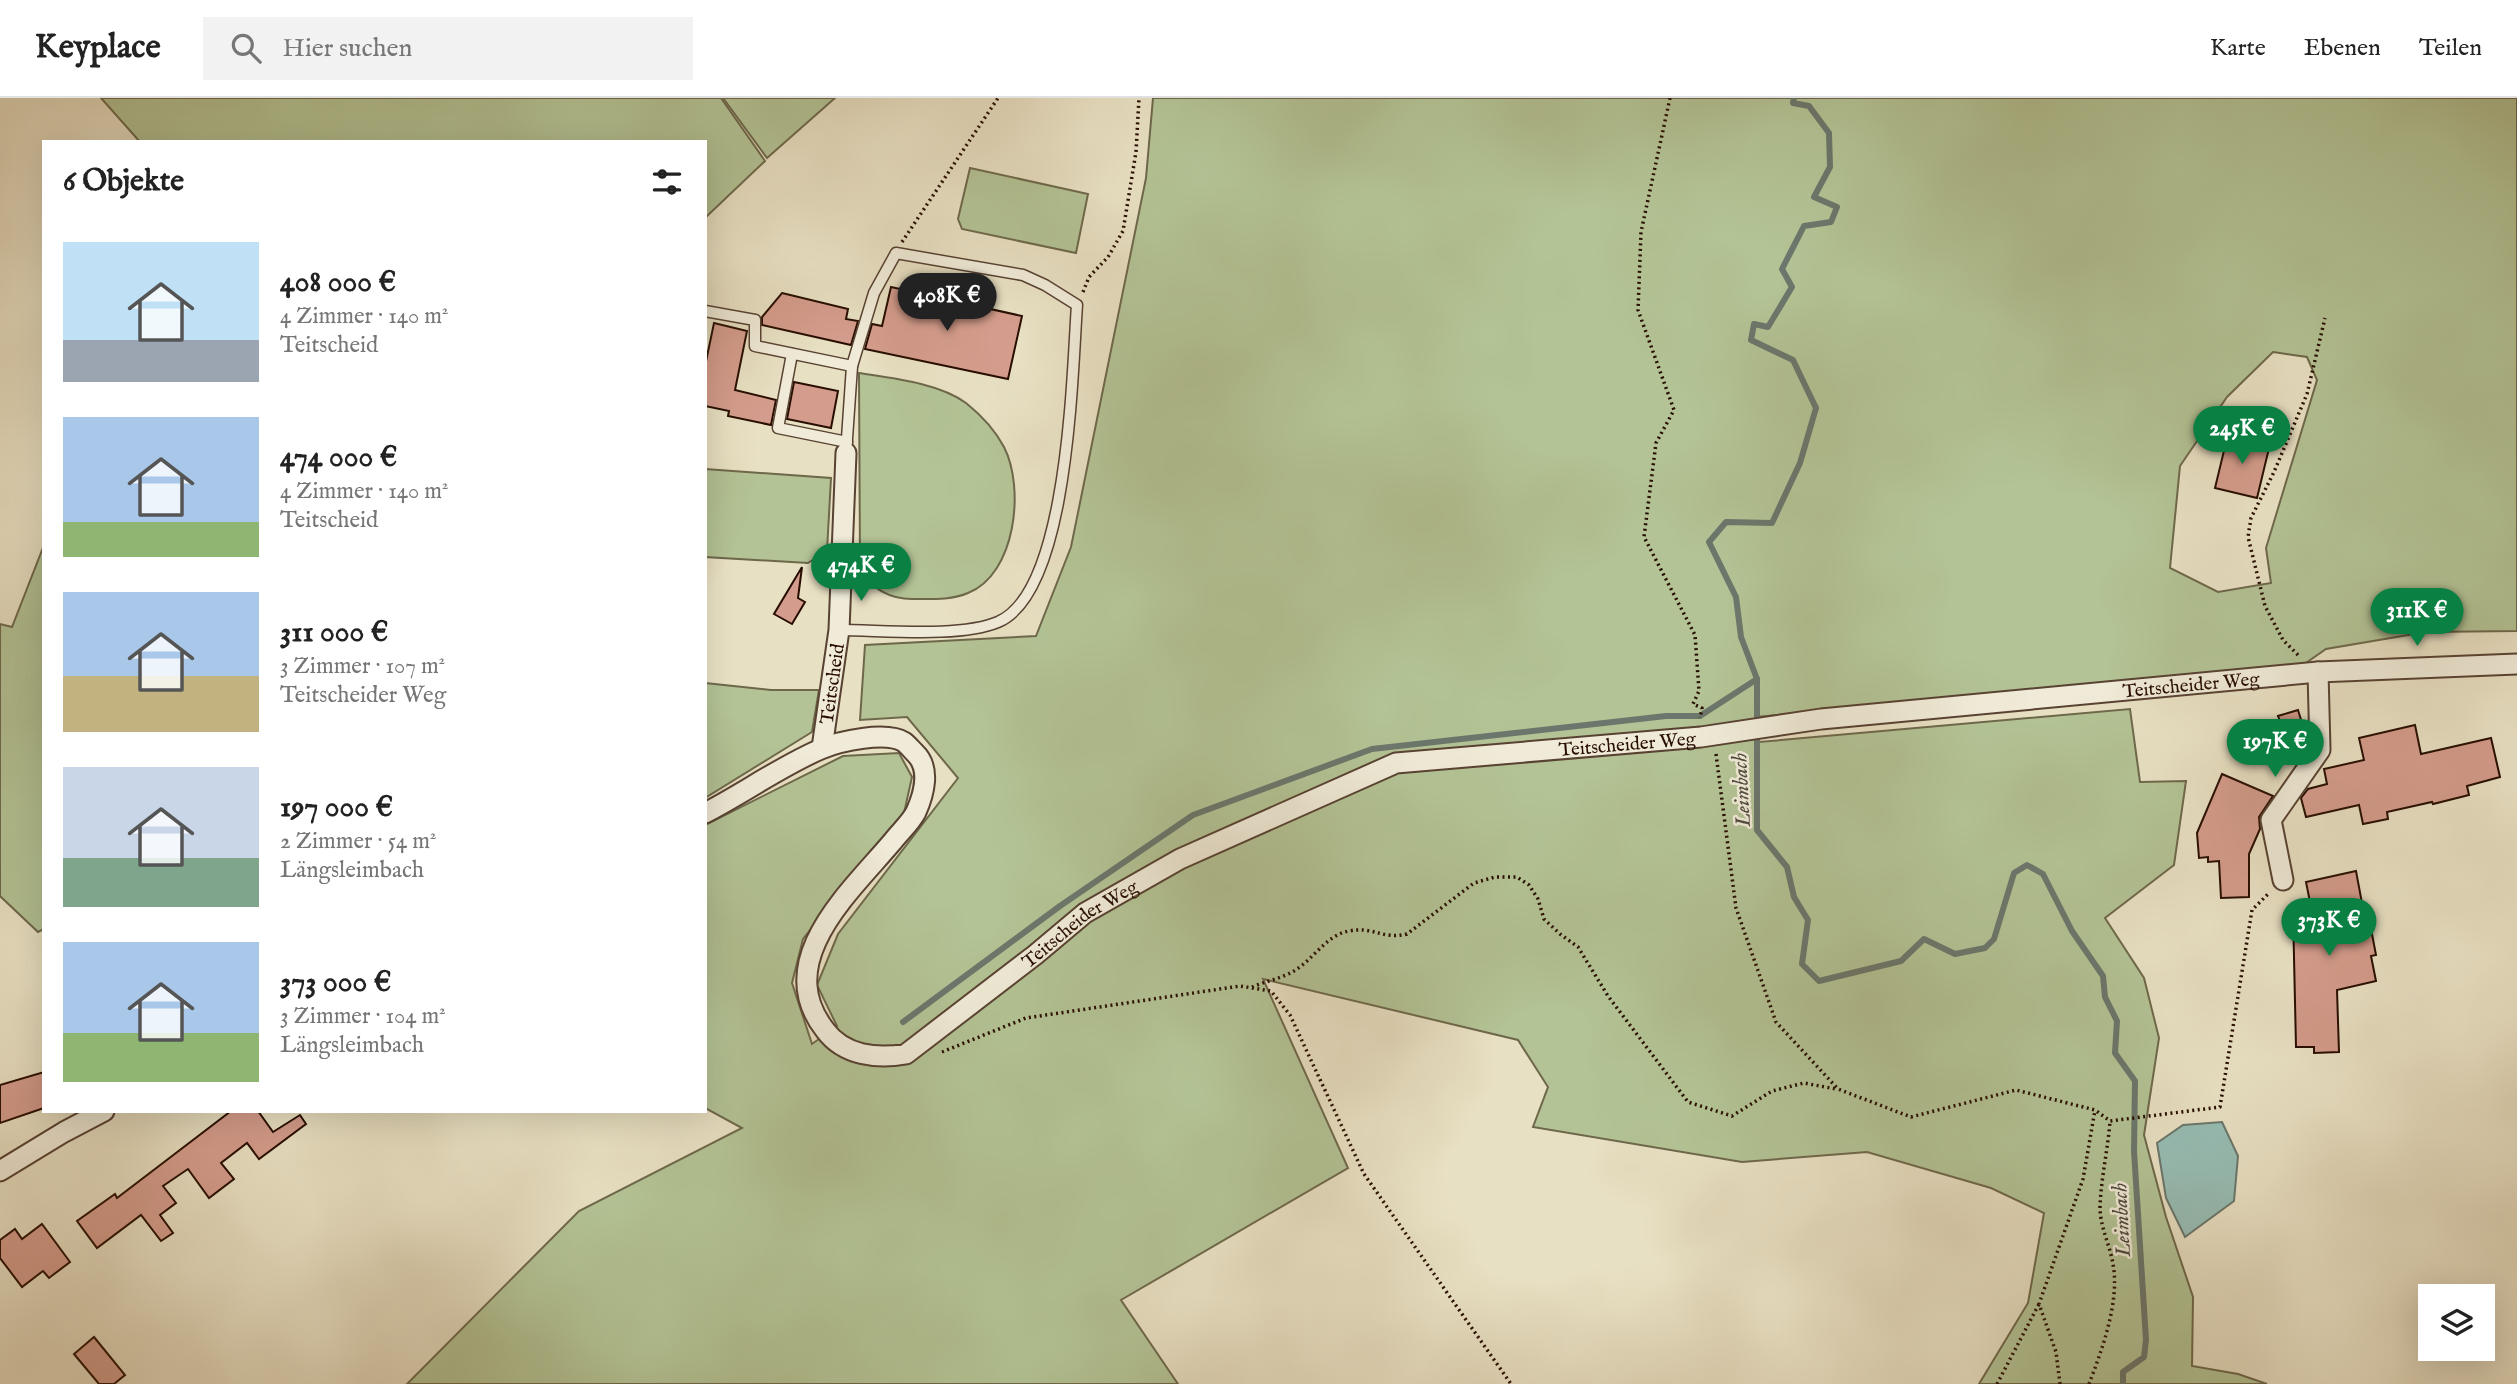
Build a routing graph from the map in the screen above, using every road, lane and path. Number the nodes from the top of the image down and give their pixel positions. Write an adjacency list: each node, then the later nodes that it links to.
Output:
1 (998, 98): 4 (path)
2 (1139, 98): 5 (path)
3 (1670, 98): 14 (path)
4 (896, 253): 5 (lane); 9 (lane)
5 (1077, 305): 11 (lane)
6 (707, 311): 8 (lane)
7 (2325, 318): 13 (path)
8 (792, 354): 9 (lane); 10 (lane)
9 (852, 366): 10 (lane)
10 (846, 448): 11 (street, Teitscheid)
11 (839, 629): 16 (street, Teitscheid)
12 (2517, 664): 13 (street, Teitscheider Weg)
13 (2318, 672): 15 (street, Teitscheider Weg); 18 (street)
14 (1700, 716)
15 (1720, 734): 20 (street, Teitscheider Weg); 21 (path)
16 (822, 748): 17 (street); 20 (street)
17 (709, 811)
18 (2283, 880): 24 (path)
19 (1251, 988): 20 (path); 21 (path); 27 (path)
20 (906, 1054)
21 (1838, 1089): 22 (path)
22 (2095, 1110): 24 (path); 26 (path)
23 (100, 1113): 25 (street)
24 (2110, 1121): 30 (path)
25 (0, 1171)
26 (2039, 1304): 28 (path); 29 (path)
27 (1511, 1384)
28 (1997, 1384)
29 (2060, 1384)
30 (2089, 1384)

